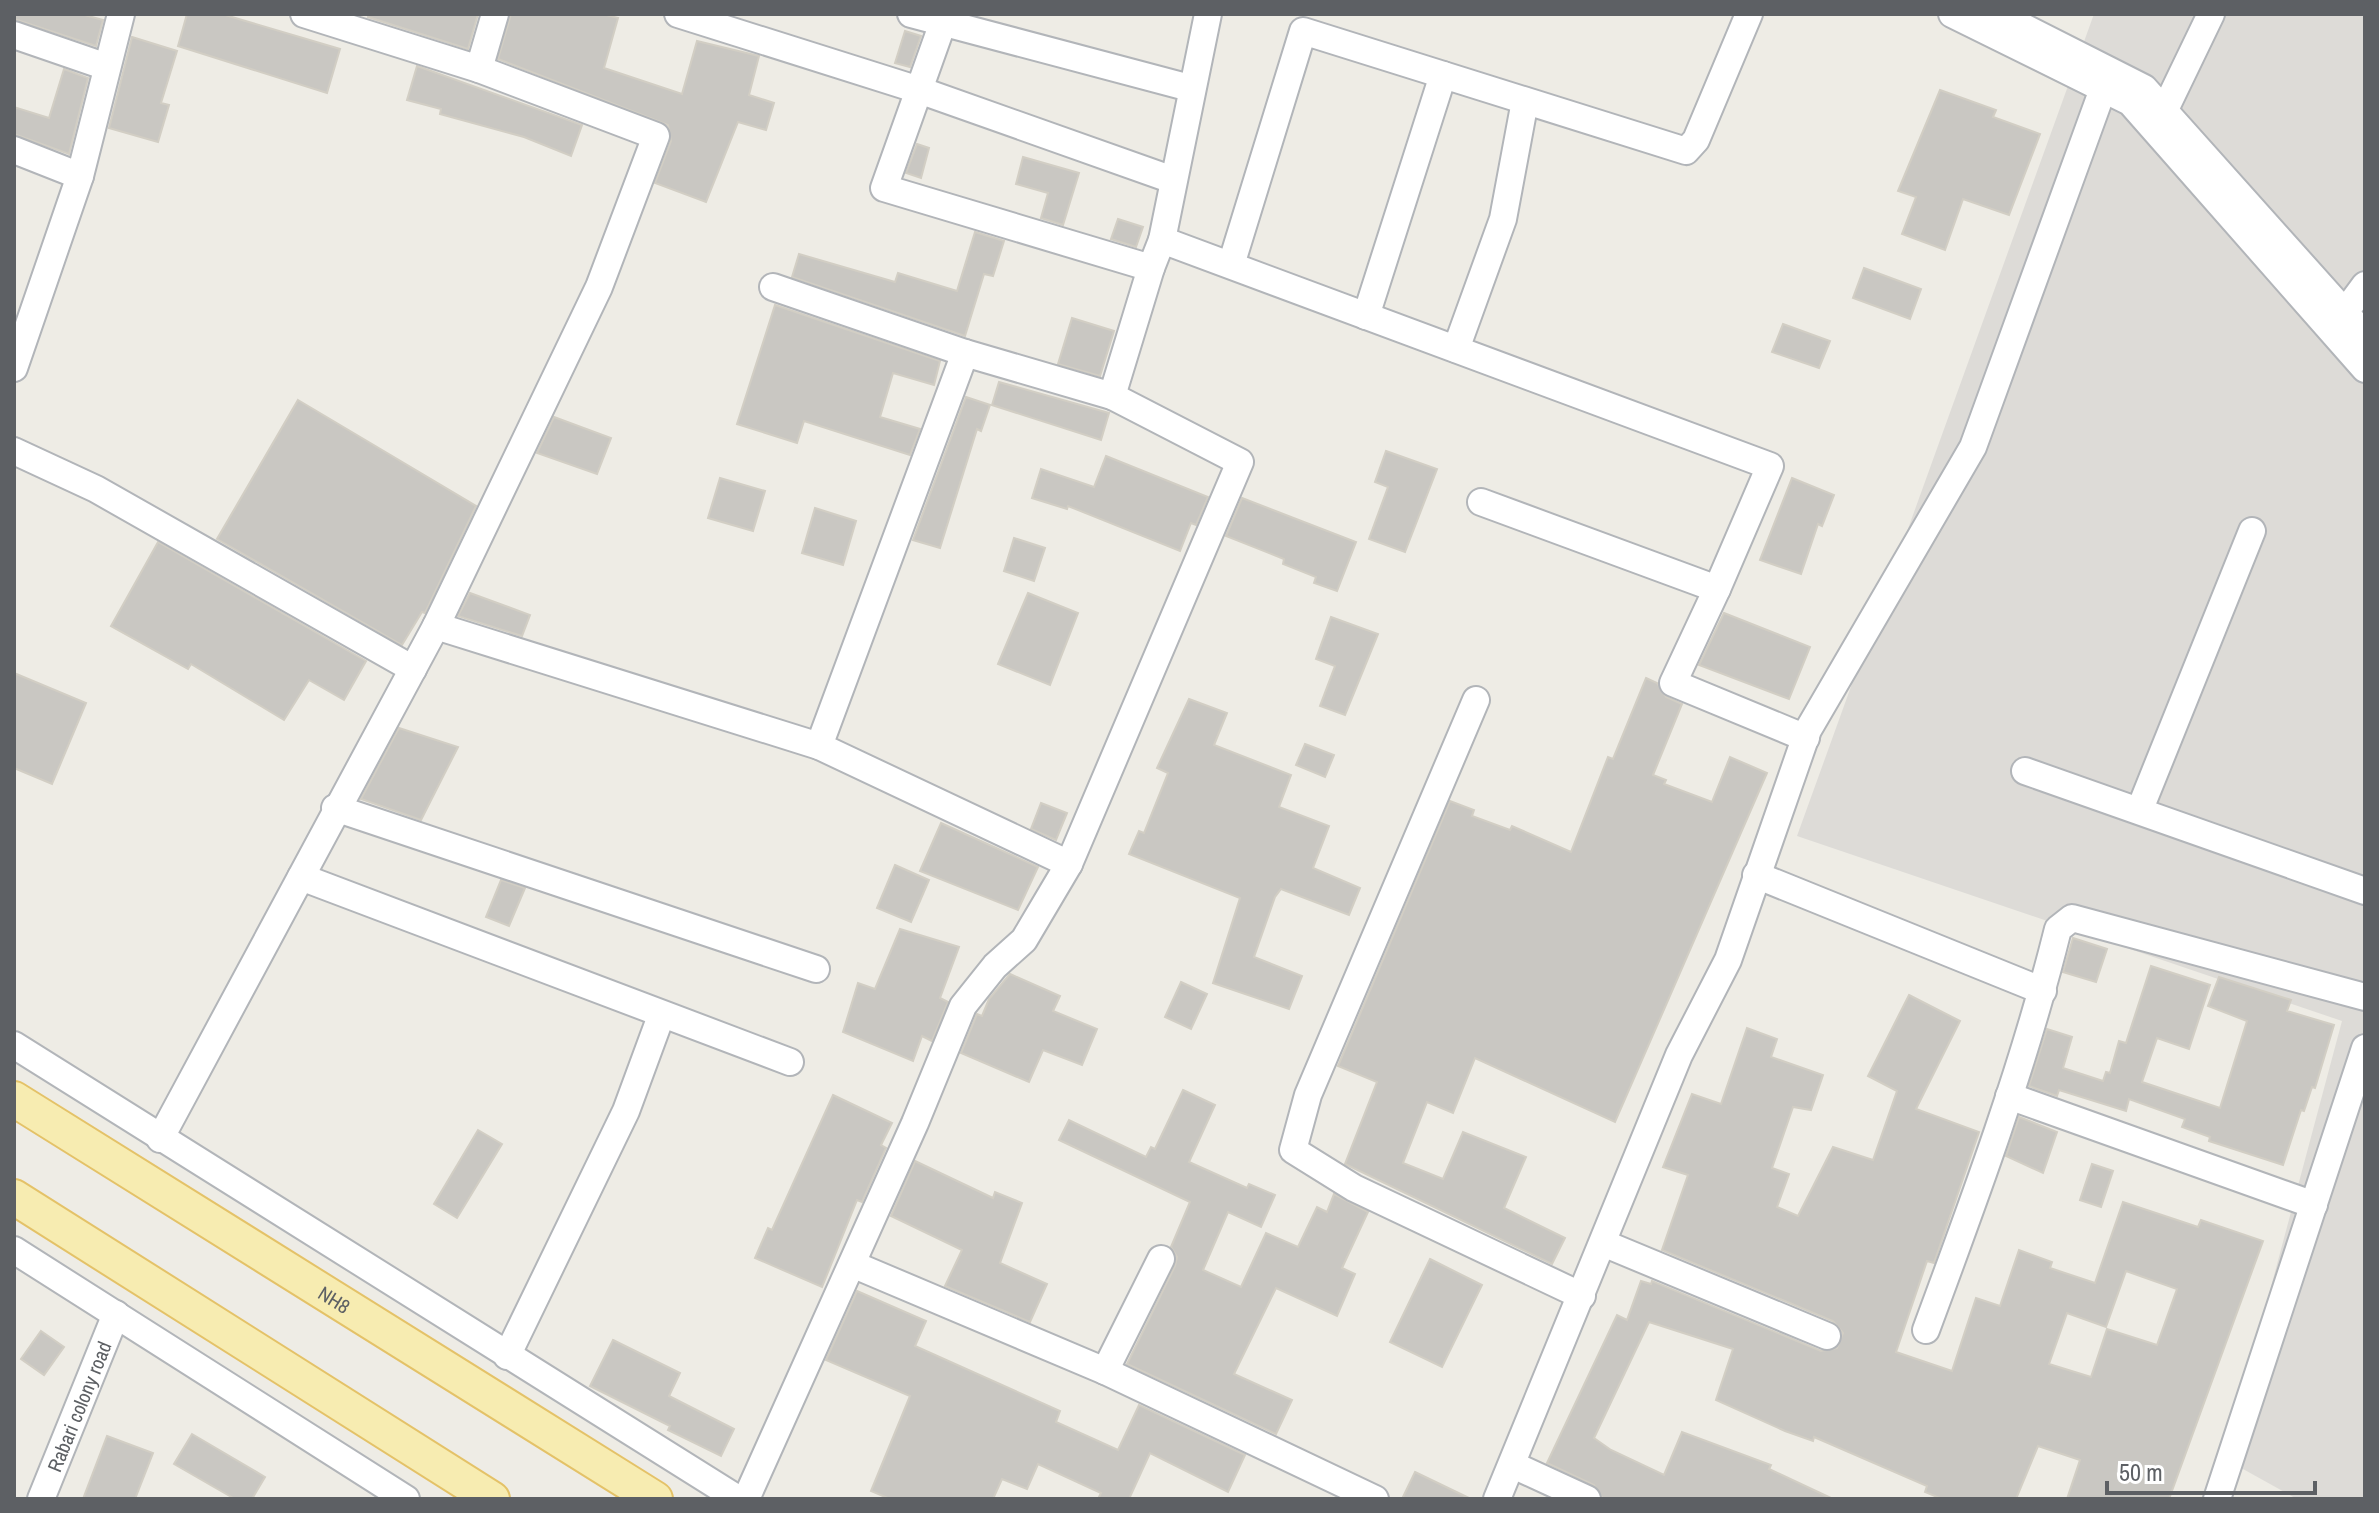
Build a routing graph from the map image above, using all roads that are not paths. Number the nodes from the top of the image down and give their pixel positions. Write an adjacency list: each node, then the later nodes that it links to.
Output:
1 (121, 14): 13 (street)
2 (304, 14): 14 (street)
3 (495, 14): 14 (street)
4 (911, 14): 11 (street)
5 (1208, 14): 16 (street)
6 (1749, 14): 19 (street)
7 (1952, 14): 17 (street)
8 (1998, 14): 20 (street)
9 (2211, 14): 20 (street)
10 (686, 15): 18 (street)
11 (944, 19): 16 (street); 18 (street)
12 (14, 35): 13 (street)
13 (107, 67): 22 (street)
14 (479, 69): 41 (street)
15 (1443, 75): 19 (street); 25 (street); 30 (street)
16 (1190, 88): 23 (street)
17 (2103, 89): 20 (street); 44 (street)
18 (919, 90): 23 (street); 26 (street)
19 (1525, 101): 32 (street)
20 (2161, 122): 29 (street); 35 (street)
21 (14, 150): 22 (street)
22 (80, 176): 34 (street)
23 (1173, 180): 24 (street)
24 (1162, 240): 25 (street); 26 (street)
25 (1231, 265): 30 (street)
26 (1151, 268): 36 (street)
27 (2365, 285): 29 (street)
28 (773, 287): 33 (street)
29 (2345, 312): 31 (street)
30 (1366, 316): 32 (street)
31 (2365, 335)
32 (1456, 349): 40 (street)
33 (965, 353): 36 (street); 45 (street)
34 (14, 368)
35 (2365, 369)
36 (1112, 396): 49 (street)
37 (14, 451): 42 (street)
38 (1481, 502): 40 (street)
39 (2252, 531): 48 (street)
40 (1717, 589): 44 (street)
41 (436, 626): 42 (street); 45 (street)
42 (413, 669): 47 (street)
43 (1476, 700): 69 (street)
44 (1806, 738): 50 (street)
45 (819, 746): 49 (street)
46 (2025, 771): 48 (street)
47 (335, 808): 51 (street); 53 (street)
48 (2140, 809): 52 (street)
49 (1069, 864): 68 (street)
50 (1756, 875): 54 (street); 65 (street)
51 (301, 877): 56 (street); 62 (street)
52 (2365, 891)
53 (816, 969)
54 (2043, 991): 55 (street); 60 (street)
55 (2365, 997)
56 (661, 1016): 59 (street); 73 (street)
57 (14, 1045): 62 (street)
58 (2365, 1048): 64 (street)
59 (790, 1062)
60 (2009, 1096): 64 (street); 71 (street)
61 (14, 1099): 79 (main road, NH8)
62 (160, 1139): 73 (street)
63 (14, 1197): 78 (main road)
64 (2314, 1205): 85 (street)
65 (1603, 1243): 69 (street); 72 (street)
66 (14, 1250): 70 (street)
67 (1161, 1259): 74 (street)
68 (852, 1264): 74 (street); 81 (street)
69 (1582, 1296): 75 (street)
70 (116, 1314): 76 (street, Rabari colony road); 77 (street)
71 (1926, 1330)
72 (1827, 1336)
73 (507, 1356): 80 (street)
74 (1105, 1371): 82 (street)
75 (1513, 1465): 83 (street); 84 (street)
76 (41, 1499)
77 (406, 1499)
78 (492, 1499)
79 (655, 1499)
80 (738, 1499)
81 (746, 1499)
82 (1375, 1499)
83 (1497, 1499)
84 (1587, 1499)
85 (2217, 1499)

